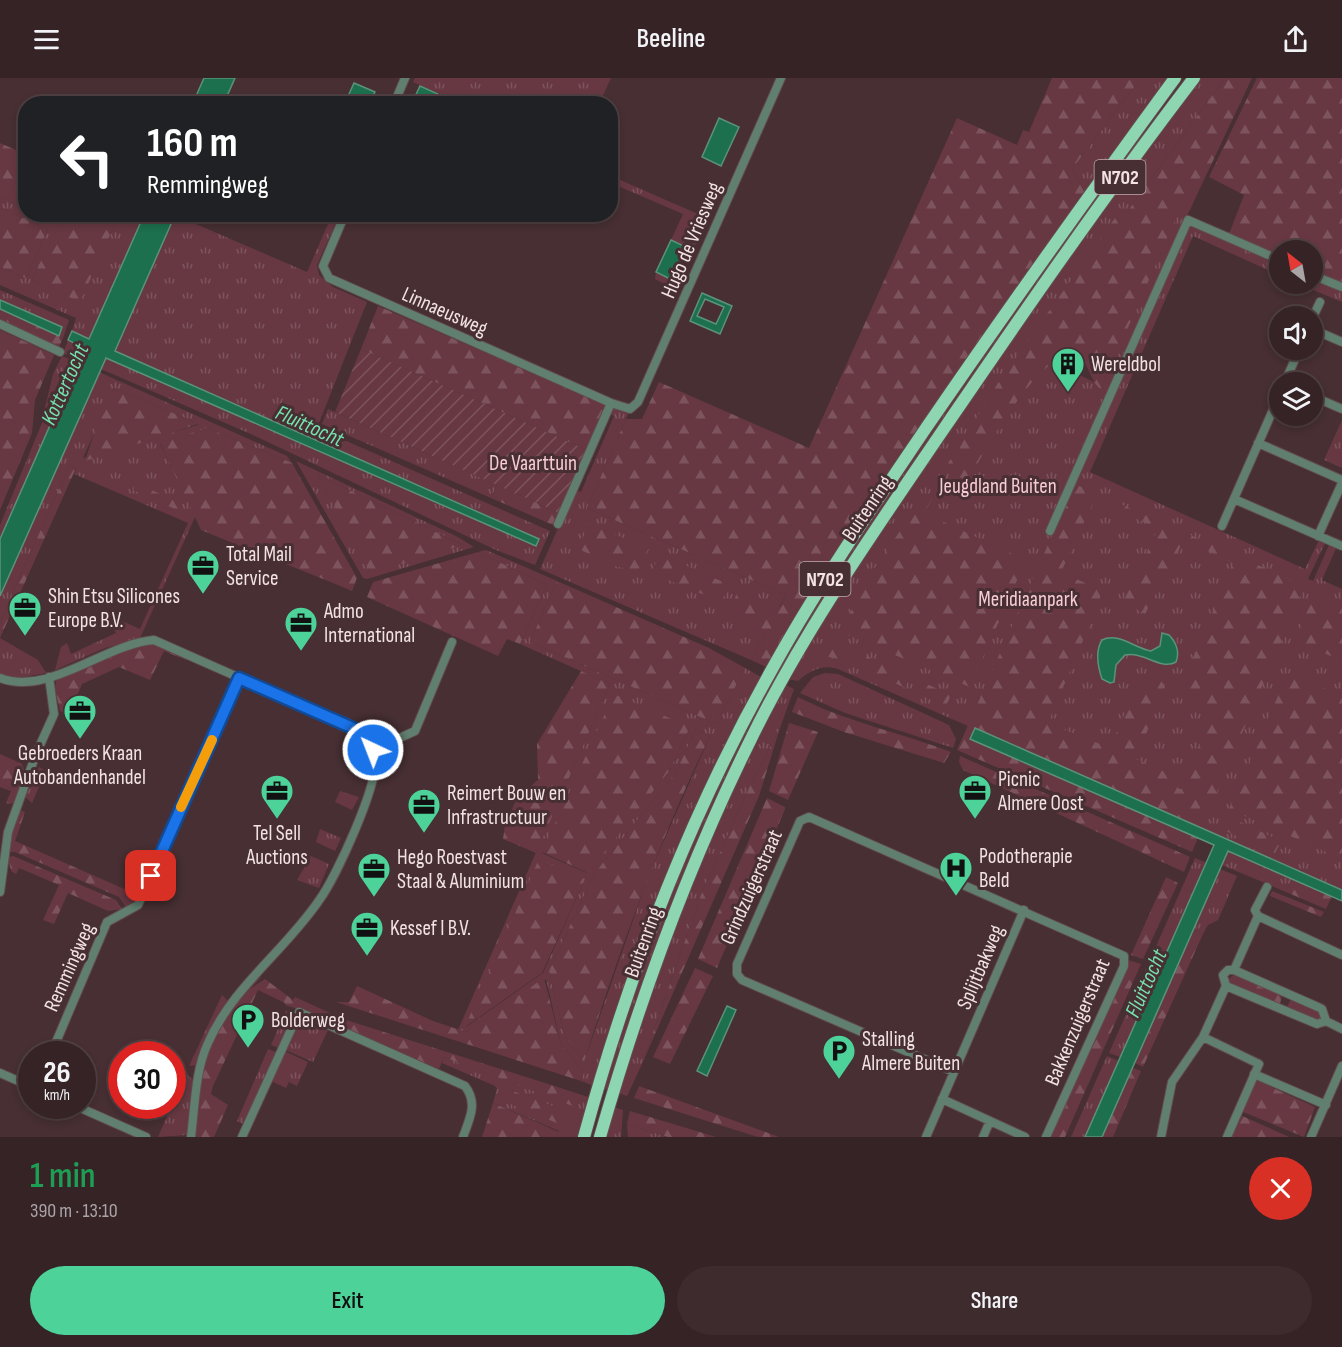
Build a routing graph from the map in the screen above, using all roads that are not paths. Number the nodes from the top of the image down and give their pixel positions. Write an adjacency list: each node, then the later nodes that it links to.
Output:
1 (405, 78): 5 (street)
2 (782, 78): 18 (street, Hugo de Vriesweg)
3 (1174, 78): 59 (highway, Buitenring / N702)
4 (1194, 78): 60 (highway, Buitenring / N702)
5 (397, 96)
6 (342, 222): 17 (street, Linnaeusweg)
7 (1269, 255): 26 (street)
8 (1323, 279): 9 (street)
9 (1342, 287)
10 (1320, 302): 11 (street)
11 (1318, 306)
12 (0, 324): 15 (street)
13 (1323, 334): 14 (street)
14 (1342, 342)
15 (60, 352)
16 (1323, 401): 19 (street)
17 (611, 403): 18 (street, Linnaeusweg); 24 (street)
18 (625, 409)
19 (1342, 409)
20 (1269, 418): 21 (street)
21 (1258, 443): 22 (street); 23 (street)
22 (1342, 481): 27 (street)
23 (1234, 499): 25 (street); 27 (street)
24 (558, 524)
25 (1222, 526)
26 (1050, 531)
27 (1318, 536): 28 (street)
28 (1342, 546)
29 (452, 642): 33 (street)
30 (49, 677): 31 (street); 32 (street); 34 (street)
31 (0, 678)
32 (239, 678): 33 (street); 45 (street, Remmingweg)
33 (373, 750): 56 (street)
34 (1, 874): 36 (street)
35 (1267, 887): 38 (street)
36 (0, 892)
37 (1024, 910): 47 (street, Splijtbakweg); 47 (street, Grindzuigerstraat); 64 (street, Bakkenzuigerstraat)
38 (1258, 916): 39 (street); 40 (street)
39 (1342, 955)
40 (1234, 970): 41 (street); 42 (street)
41 (1226, 986): 42 (street); 44 (street)
42 (1326, 1022): 43 (street)
43 (1342, 1029)
44 (1203, 1038): 49 (street); 65 (street)
45 (57, 1041)
46 (1342, 1066): 52 (street)
47 (954, 1072): 51 (street, Splijtbakweg)
48 (0, 1073): 50 (street)
49 (1254, 1074): 52 (street); 66 (street)
50 (18, 1081)
51 (942, 1099): 54 (street); 61 (street, Splijtbakweg)
52 (1326, 1105): 67 (street)
53 (96, 1115): 55 (street)
54 (990, 1121): 62 (street); 63 (street)
55 (146, 1137)
56 (191, 1137)
57 (242, 1137): 58 (street)
58 (463, 1137)
59 (584, 1137)
60 (600, 1137)
61 (926, 1137)
62 (983, 1137)
63 (1025, 1137)
64 (1046, 1137)
65 (1161, 1137)
66 (1227, 1137)
67 (1311, 1137)

